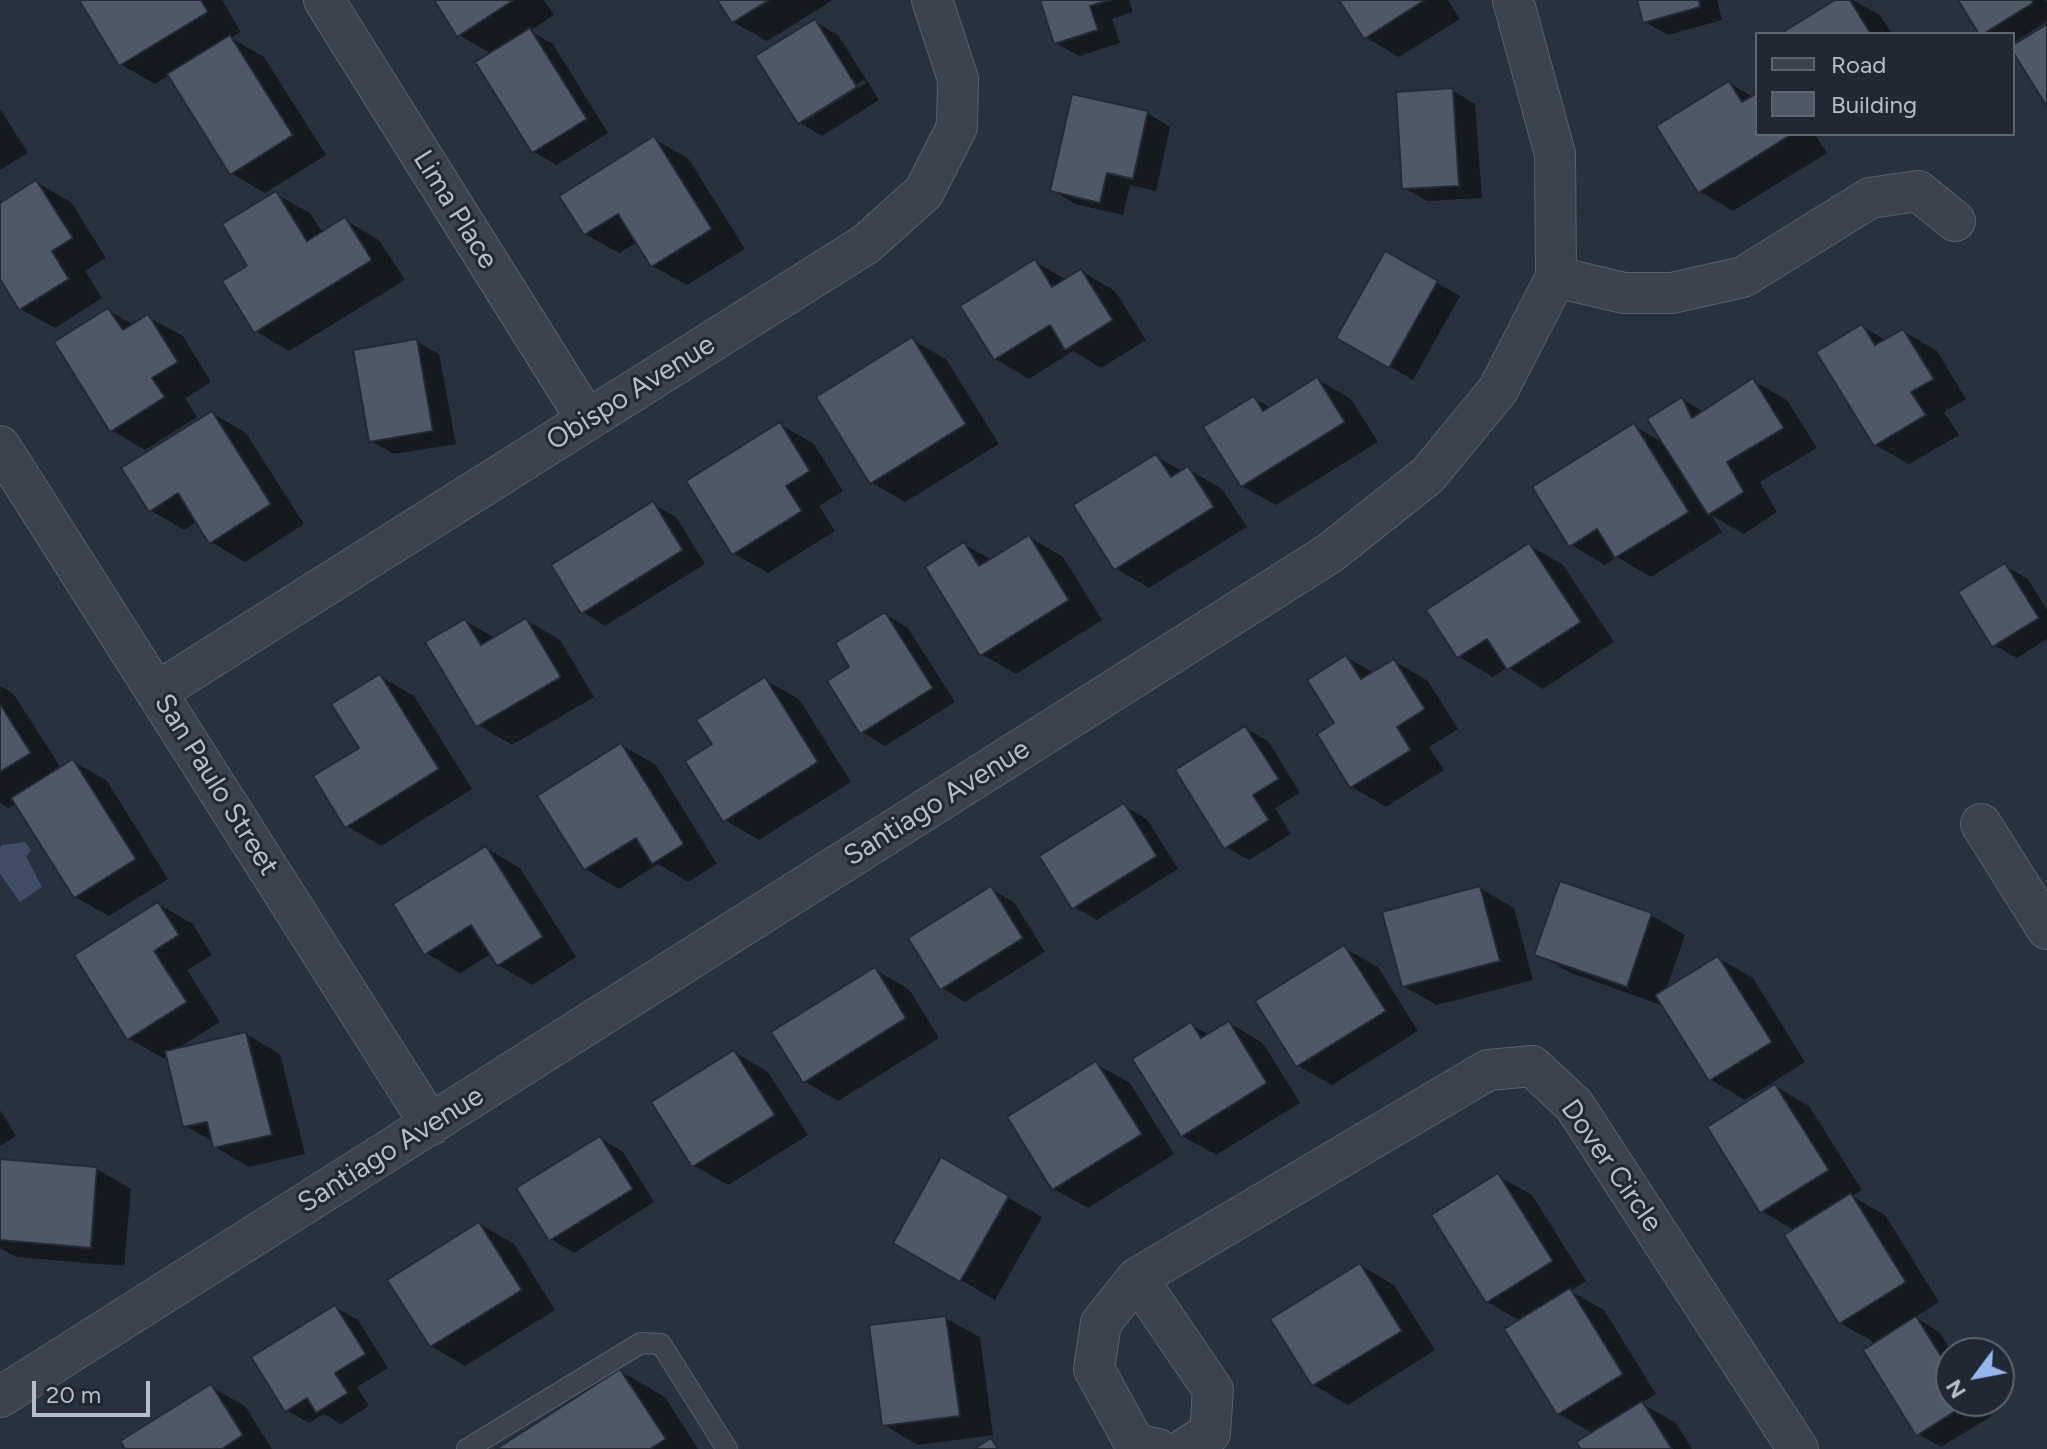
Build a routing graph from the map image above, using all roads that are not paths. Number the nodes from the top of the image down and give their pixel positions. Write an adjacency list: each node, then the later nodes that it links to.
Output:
1 (324, 0): 6 (street, Lima Place)
2 (932, 0): 6 (street, Obispo Avenue)
3 (1513, 0): 5 (street, Santiago Avenue)
4 (1955, 221): 5 (street)
5 (1556, 277): 11 (street, Santiago Avenue)
6 (587, 420): 8 (street, Obispo Avenue)
7 (0, 446): 8 (street, San Paulo Street)
8 (157, 692): 11 (street, San Paulo Street)
9 (1981, 824): 10 (street)
10 (2047, 929)
11 (431, 1125): 13 (street, Santiago Avenue)
12 (1137, 1278): 16 (street, Dover Circle); 17 (street); 18 (street, Dover Circle)
13 (5, 1383)
14 (467, 1449): 15 (lane)
15 (727, 1449)
16 (1158, 1449)
17 (1184, 1449)
18 (1798, 1449)

